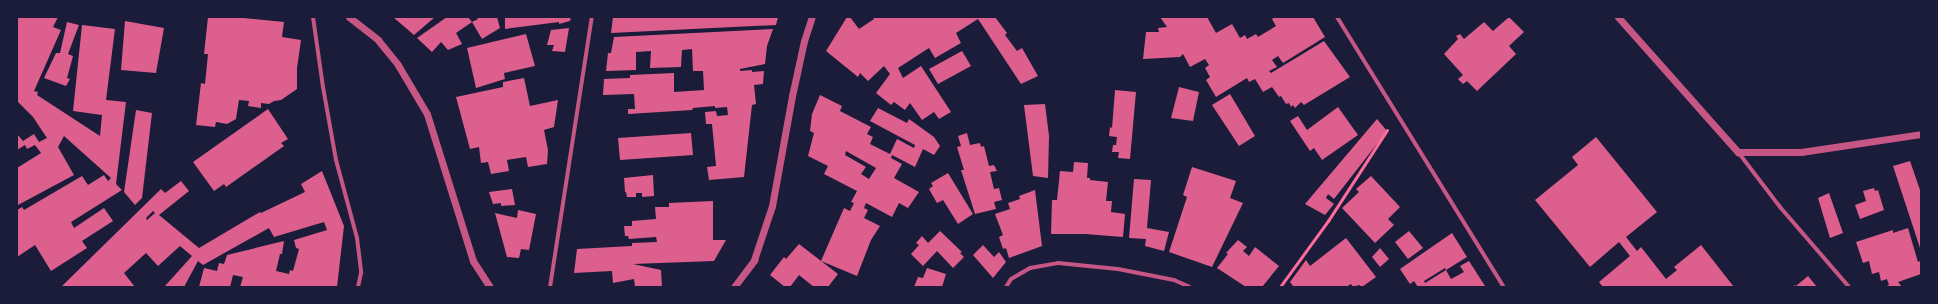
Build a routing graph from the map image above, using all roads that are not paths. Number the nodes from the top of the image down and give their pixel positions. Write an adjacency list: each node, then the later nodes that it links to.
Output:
1 (313, 17): 9 (street)
2 (348, 17): 10 (street)
3 (592, 17): 11 (street)
4 (812, 17): 12 (street)
5 (1337, 17): 15 (street)
6 (1618, 17): 8 (street)
7 (1921, 134): 8 (street)
8 (1738, 152): 16 (street)
9 (358, 287)
10 (490, 287)
11 (550, 287)
12 (734, 287)
13 (1006, 287): 14 (street)
14 (1190, 287)
15 (1504, 287)
16 (1849, 287)

